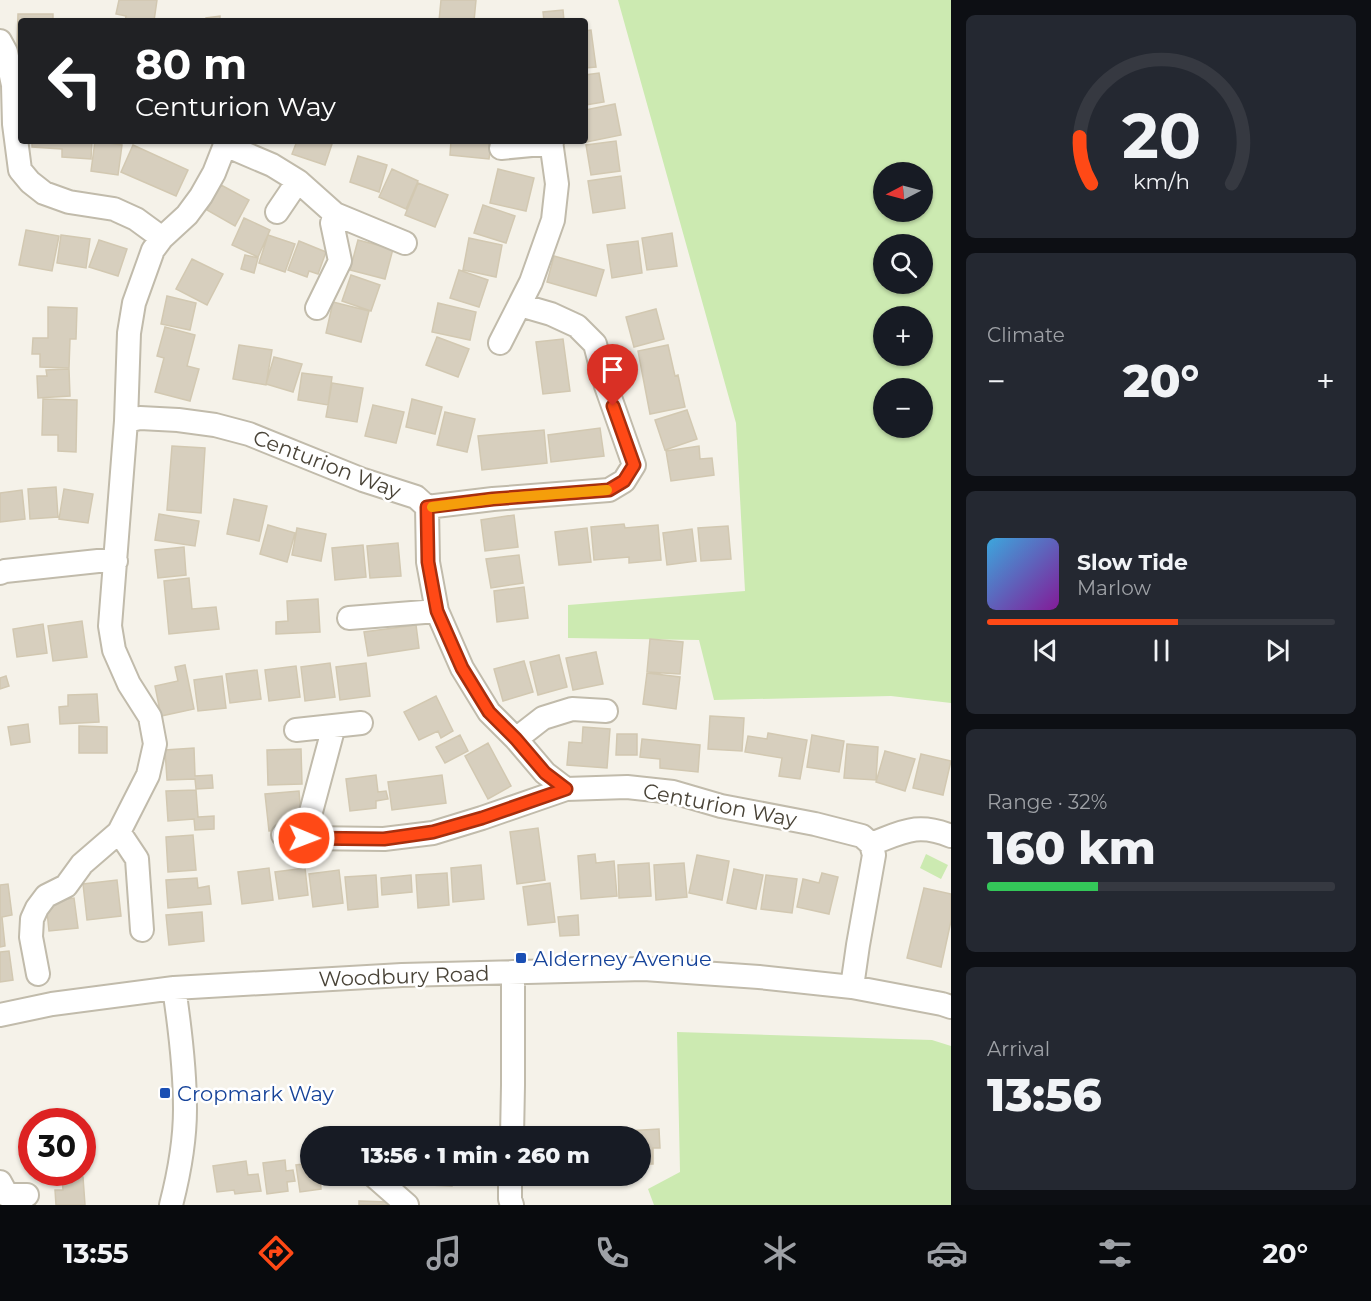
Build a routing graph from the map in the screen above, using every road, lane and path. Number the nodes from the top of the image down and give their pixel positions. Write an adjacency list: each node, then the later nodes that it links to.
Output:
1 (0, 41): 10 (street)
2 (225, 144): 10 (street)
3 (227, 144): 7 (street)
4 (534, 144): 6 (street)
5 (551, 144): 12 (street)
6 (501, 148)
7 (298, 181): 8 (street); 9 (street)
8 (277, 212)
9 (336, 214): 11 (street); 13 (street)
10 (162, 238): 15 (street)
11 (405, 243)
12 (520, 305): 14 (street); 16 (street)
13 (317, 308)
14 (500, 343)
15 (126, 421): 16 (street, Centurion Way); 17 (street)
16 (427, 507): 19 (street, Centurion Way)
17 (116, 561): 18 (street); 27 (street)
18 (0, 573)
19 (437, 611): 20 (street); 25 (street, Centurion Way)
20 (349, 618)
21 (606, 711): 25 (street)
22 (361, 723): 23 (street)
23 (334, 726): 24 (street); 26 (street)
24 (296, 730)
25 (516, 739): 26 (street, Centurion Way)
26 (566, 789): 29 (street, Centurion Way)
27 (119, 832): 30 (street); 32 (street)
28 (951, 836): 29 (street)
29 (872, 844): 33 (street)
30 (142, 930)
31 (513, 972): 33 (street, Woodbury Road); 34 (street, Woodbury Road); 37 (street)
32 (38, 974)
33 (852, 987): 35 (street, Woodbury Road)
34 (174, 988): 36 (street, Woodbury Road); 41 (street)
35 (951, 1007)
36 (0, 1015)
37 (512, 1126)
38 (385, 1186): 42 (street)
39 (508, 1186): 40 (street)
40 (505, 1203)
41 (171, 1205)
42 (407, 1205)

